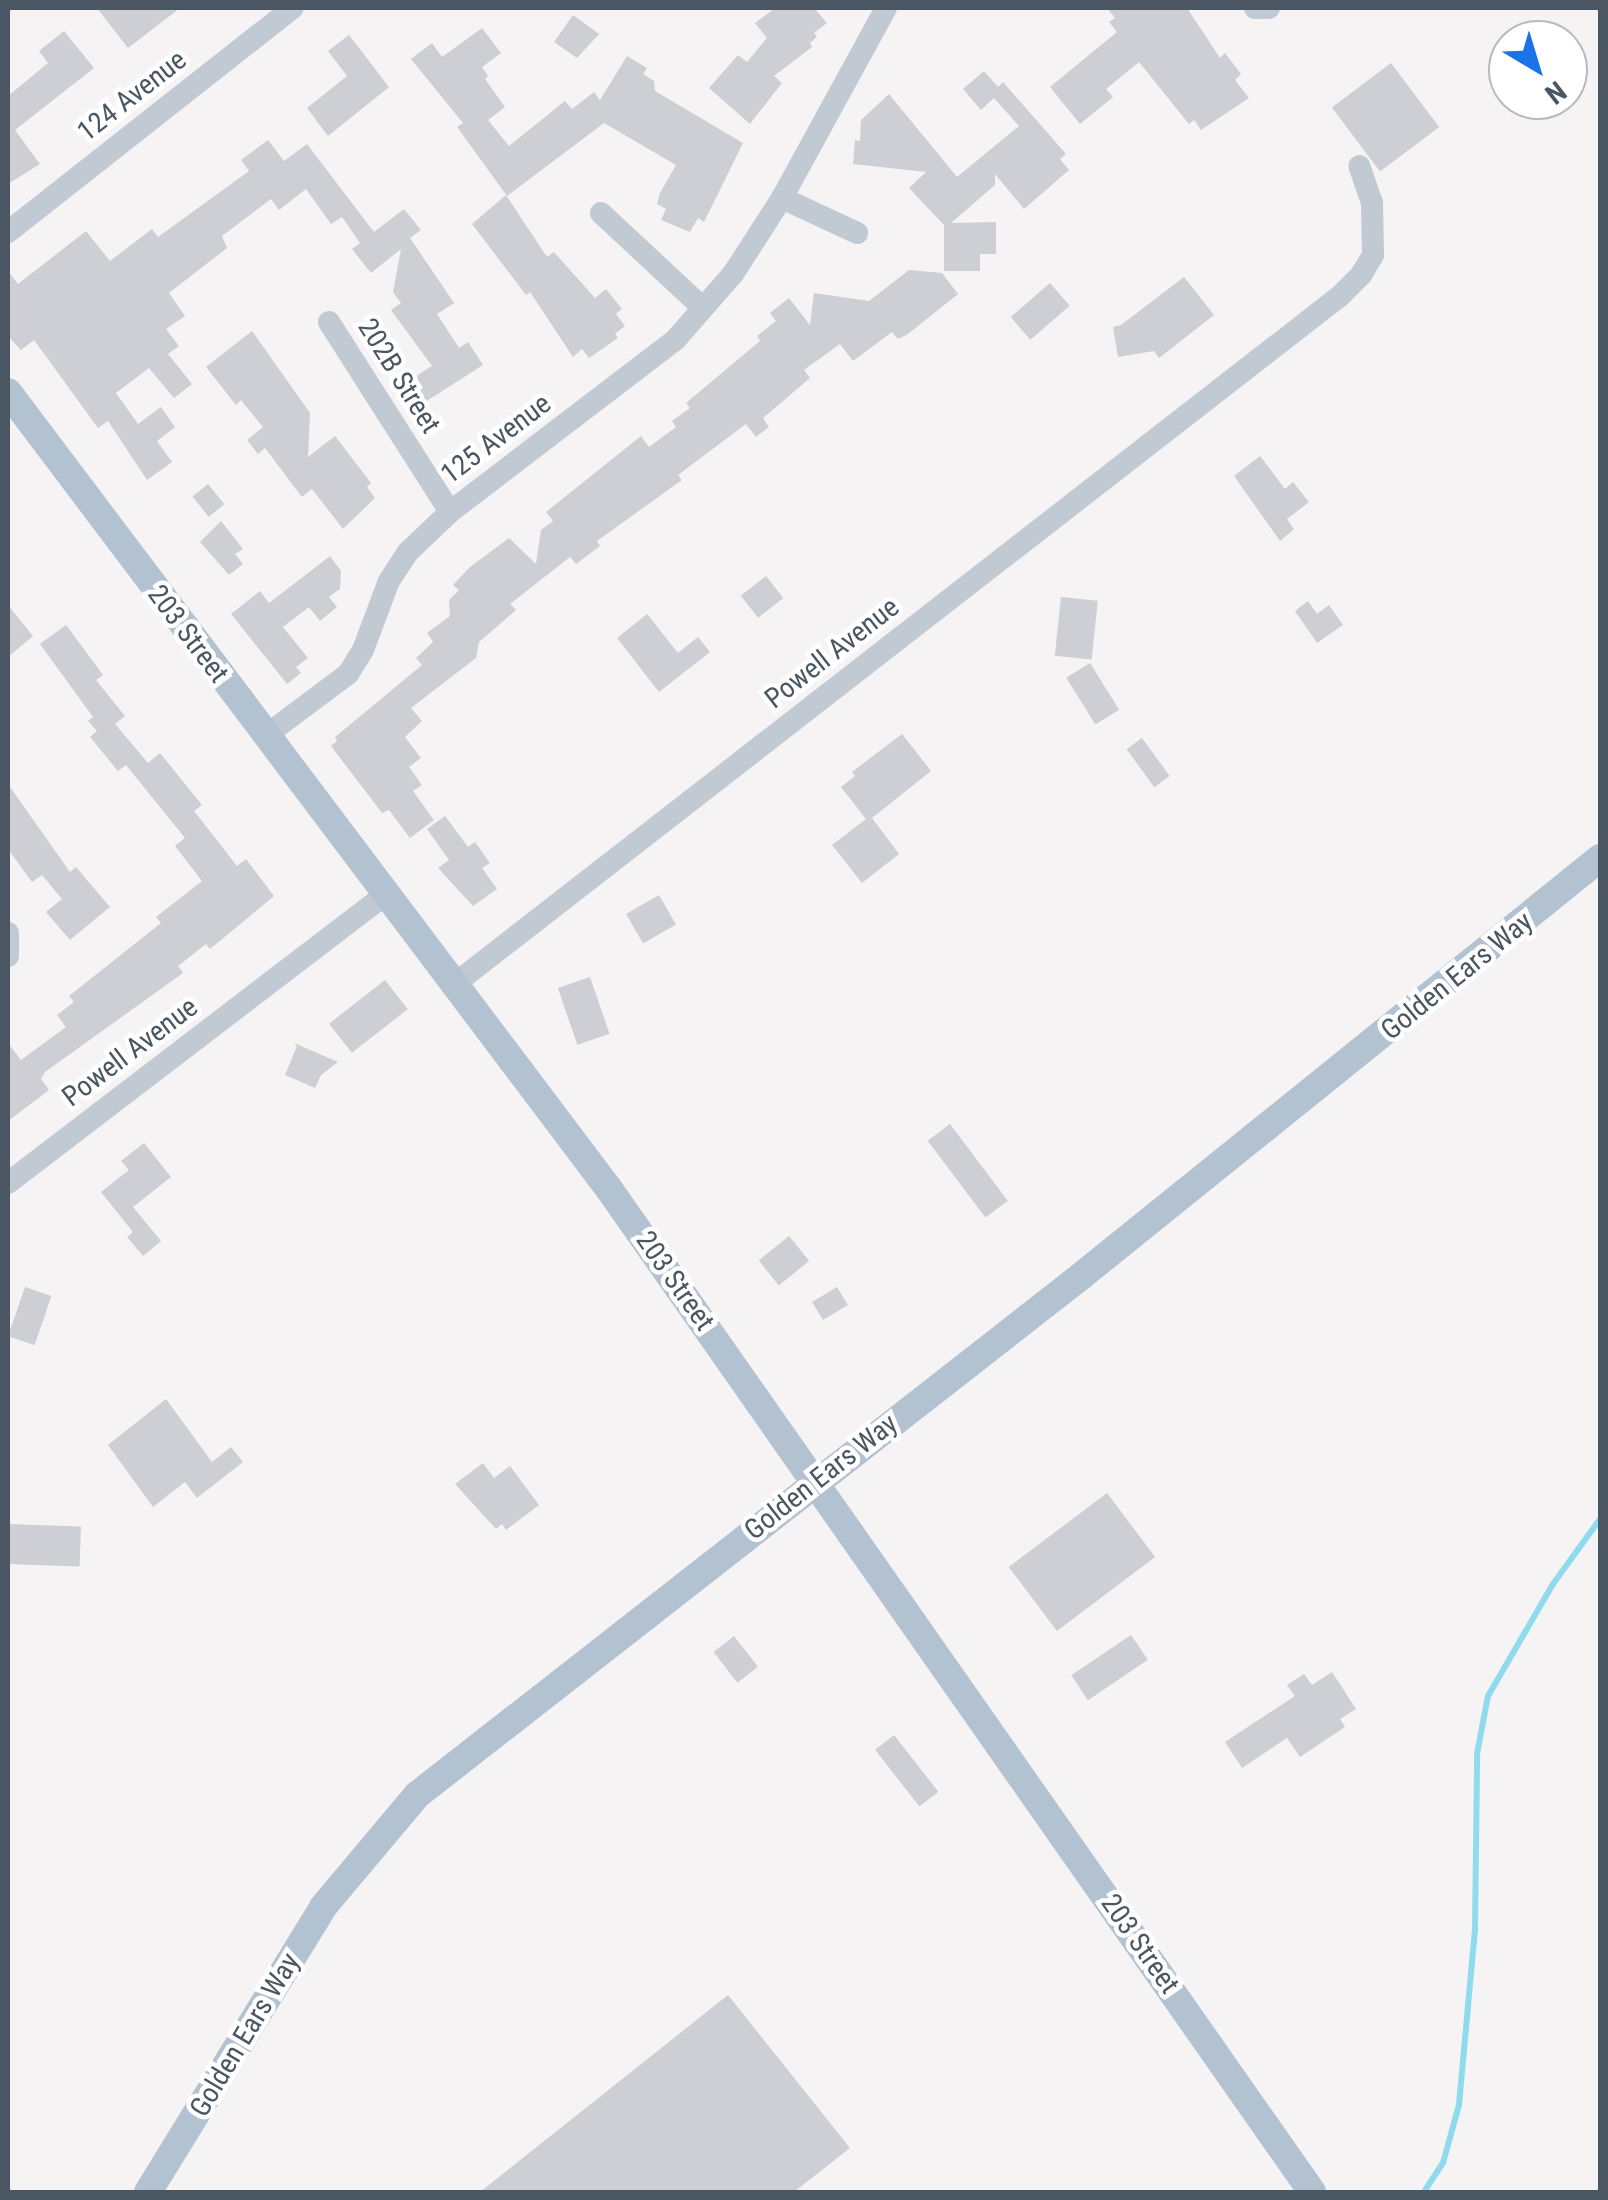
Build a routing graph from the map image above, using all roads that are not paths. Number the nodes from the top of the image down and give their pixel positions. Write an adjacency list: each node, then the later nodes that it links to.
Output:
1 (293, 8): 8 (street, 124 Avenue)
2 (886, 8): 6 (street, 125 Avenue)
3 (1255, 8): 4 (street)
4 (1266, 8)
5 (1360, 166): 19 (street, Powell Avenue)
6 (782, 198): 9 (street); 10 (street, 125 Avenue)
7 (600, 214): 10 (street)
8 (8, 232)
9 (857, 233)
10 (704, 308): 13 (street, 125 Avenue)
11 (330, 322): 13 (street, 202B Street)
12 (8, 392): 14 (main road, 203 Street)
13 (450, 512): 14 (street, 125 Avenue)
14 (265, 736): 16 (main road, 203 Street)
15 (1600, 858): 21 (main road, Golden Ears Way)
16 (384, 896): 19 (main road, 203 Street); 20 (street, Powell Avenue)
17 (8, 933): 18 (street)
18 (8, 956)
19 (452, 986): 21 (main road, 203 Street)
20 (8, 1182)
21 (814, 1482): 22 (main road, Golden Ears Way); 23 (main road, 203 Street)
22 (148, 2192)
23 (1312, 2192)

